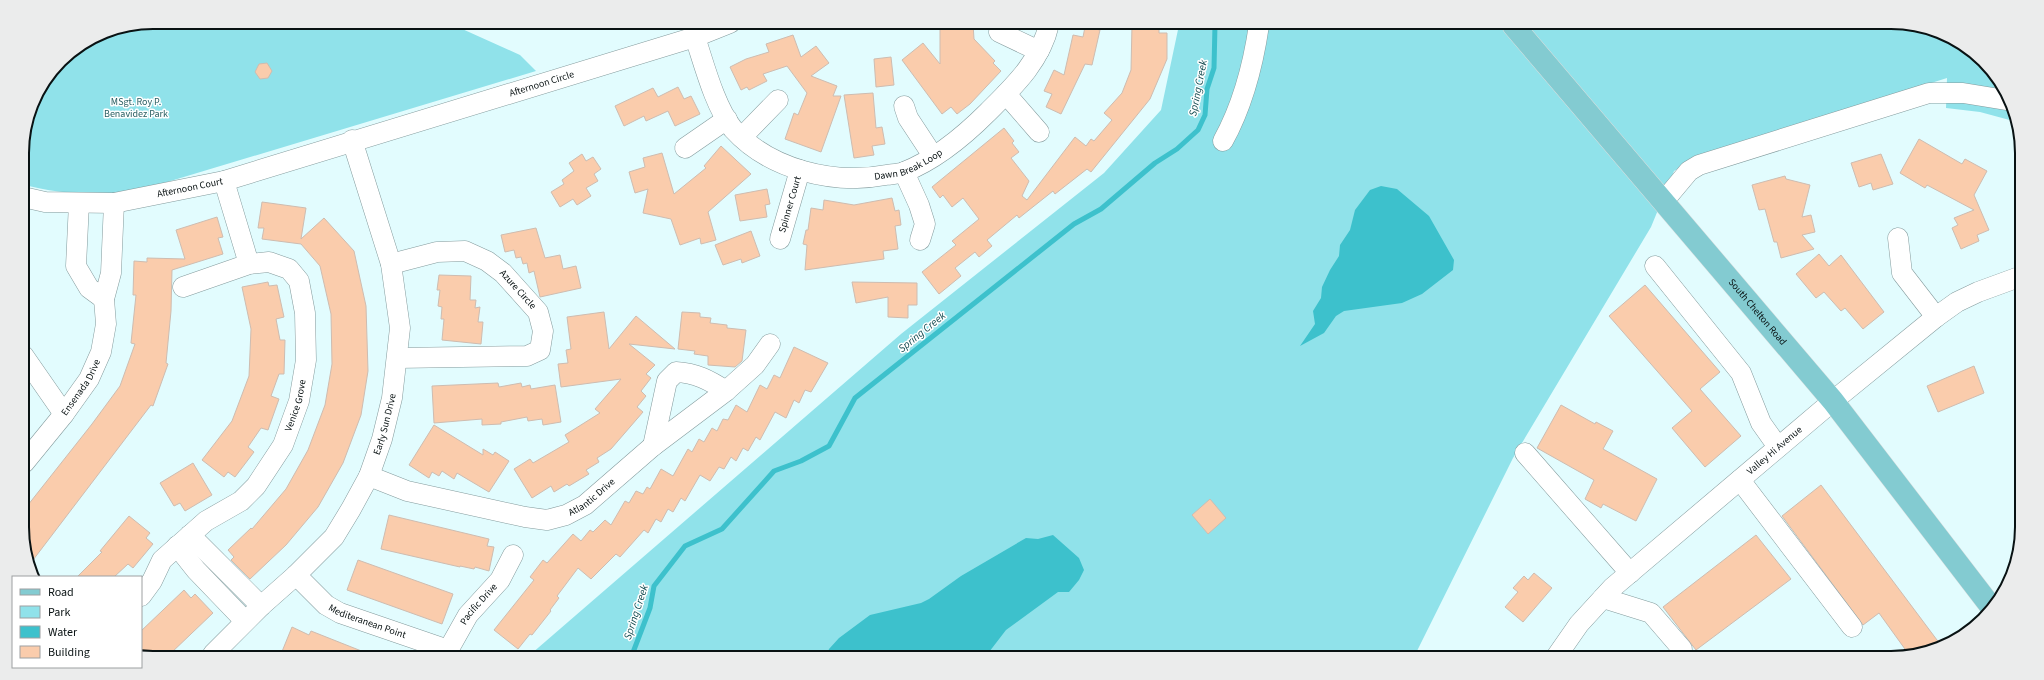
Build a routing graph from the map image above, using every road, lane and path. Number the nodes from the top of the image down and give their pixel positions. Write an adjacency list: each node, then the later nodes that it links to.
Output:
1 (717, 29): 6 (street, Afternoon Circle)
2 (1047, 29): 7 (street, Dawn Break Loop)
3 (1258, 29): 16 (street)
4 (1516, 29): 23 (main road, South Chelton Road)
5 (999, 32): 7 (street)
6 (695, 37): 12 (street, Dawn Break Loop); 15 (street, Afternoon Circle)
7 (1039, 51): 8 (street, Dawn Break Loop)
8 (1006, 94): 13 (street); 18 (street, Dawn Break Loop)
9 (2003, 99): 23 (street)
10 (778, 100): 14 (street)
11 (904, 106): 18 (street)
12 (726, 119): 14 (street, Dawn Break Loop); 17 (street)
13 (1039, 132)
14 (742, 137): 19 (street, Dawn Break Loop)
15 (352, 140): 21 (street, Afternoon Court); 30 (street, Early Sun Drive)
16 (1223, 142)
17 (685, 148)
18 (933, 156): 20 (street, Dawn Break Loop)
19 (800, 170): 20 (street, Dawn Break Loop); 27 (street, Spinner Court)
20 (904, 172): 28 (street)
21 (224, 181): 25 (street, Afternoon Court); 29 (street)
22 (29, 198): 24 (street, Afternoon Court)
23 (1663, 202): 40 (main road, South Chelton Road)
24 (79, 203): 25 (street, Afternoon Court); 34 (street)
25 (114, 203): 34 (street, Ensenada Drive)
26 (1898, 238): 35 (street)
27 (780, 239)
28 (920, 240)
29 (249, 264): 33 (street, Venice Grove); 48 (street, Venice Grove)
30 (391, 264): 37 (street, Early Sun Drive); 37 (street, Azure Circle)
31 (1655, 266): 43 (street)
32 (2015, 278): 35 (street, Valley Hi Avenue)
33 (183, 287)
34 (104, 299): 41 (street, Ensenada Drive)
35 (1936, 317): 40 (street, Valley Hi Avenue)
36 (770, 344): 39 (street, Atlantic Drive)
37 (397, 358): 46 (street, Early Sun Drive)
38 (29, 364): 41 (street)
39 (726, 391): 42 (street, Atlantic Drive); 42 (street)
40 (1833, 401): 43 (street, Valley Hi Avenue); 54 (main road, South Chelton Road)
41 (64, 414): 45 (street, Ensenada Drive)
42 (653, 446): 46 (street, Atlantic Drive)
43 (1778, 447): 47 (street, Valley Hi Avenue)
44 (1525, 453): 50 (street)
45 (29, 457)
46 (368, 476): 51 (street, Early Sun Drive)
47 (1740, 480): 50 (street, Valley Hi Avenue); 57 (street)
48 (184, 540): 52 (street, Venice Grove); 55 (street); 56 (street)
49 (513, 555): 61 (street, Pacific Drive)
50 (1630, 573): 53 (street, Valley Hi Avenue)
51 (296, 575): 55 (street, Early Sun Drive); 60 (street, Mediteranean Point)
52 (142, 595)
53 (1603, 598): 58 (street); 62 (street, Valley Hi Avenue)
54 (1988, 603)
55 (261, 606): 56 (street, Early Sun Drive)
56 (245, 621): 59 (street, Early Sun Drive)
57 (1852, 627)
58 (1682, 649)
59 (216, 651)
60 (444, 651)
61 (448, 651)
62 (1560, 651)

